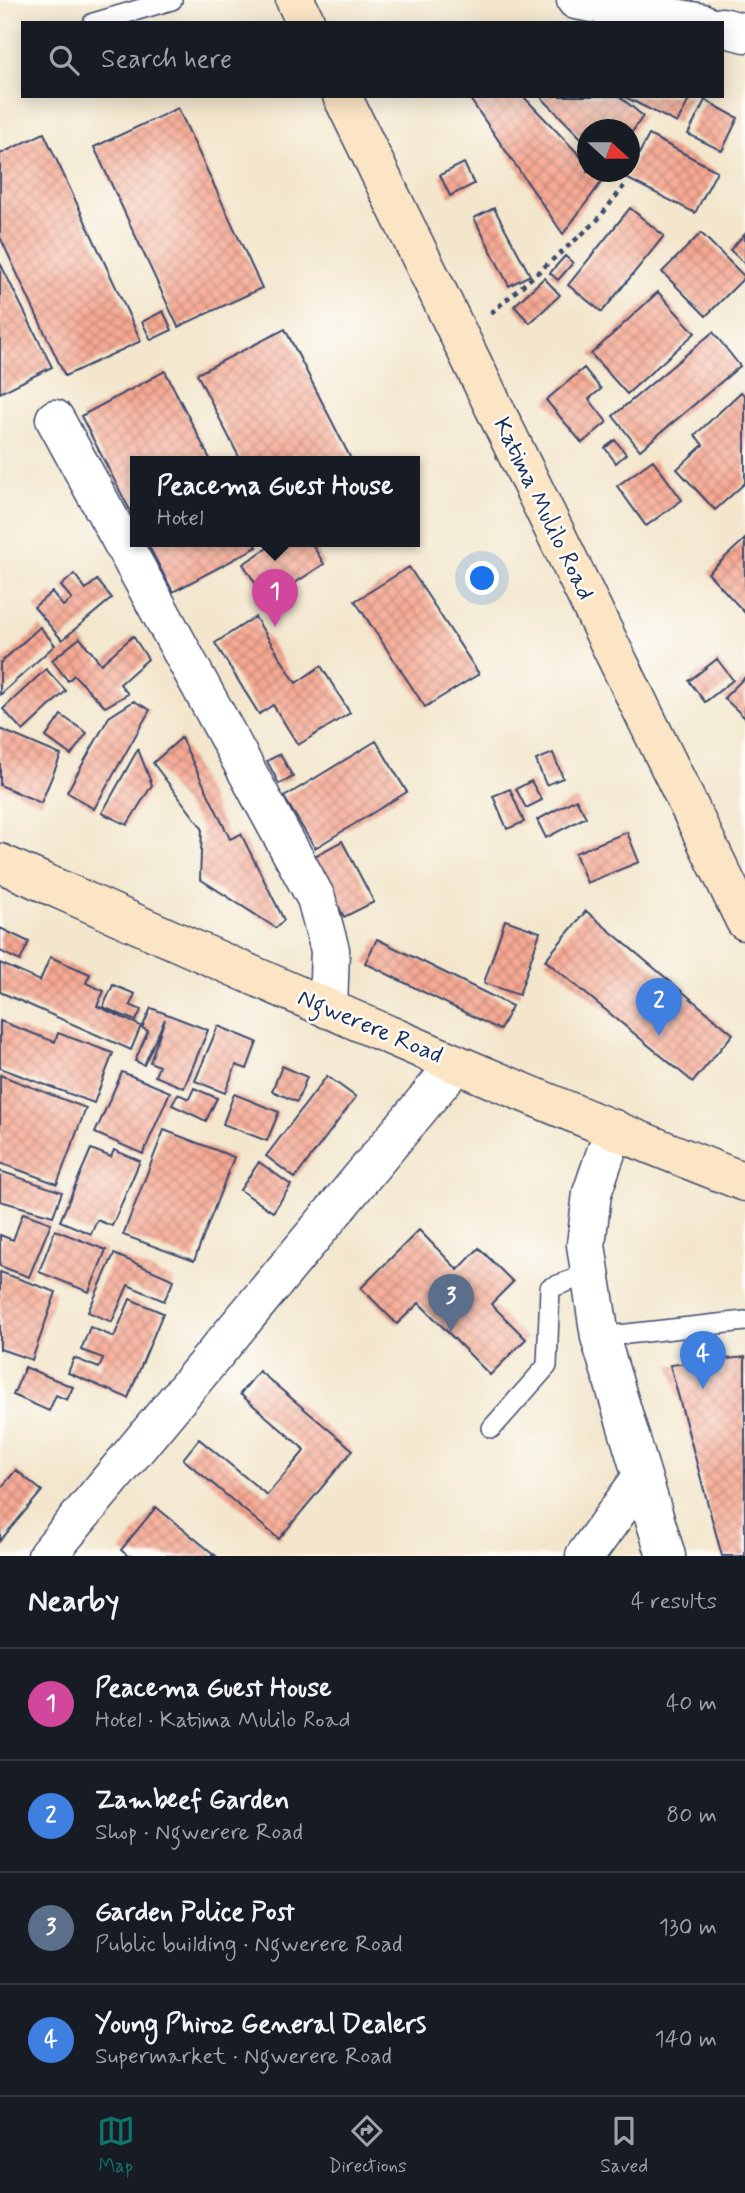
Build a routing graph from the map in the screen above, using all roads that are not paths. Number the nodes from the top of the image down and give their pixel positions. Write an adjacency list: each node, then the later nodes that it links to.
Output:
1 (172, 0): 5 (lane)
2 (295, 0): 6 (main road)
3 (576, 0): 7 (street)
4 (709, 0): 8 (street)
5 (100, 21)
6 (305, 21)
7 (694, 21)
8 (700, 21)
9 (724, 28): 10 (street)
10 (745, 33)
11 (343, 98): 14 (main road, Katima Mulilo Road)
12 (55, 419): 15 (street)
13 (0, 863): 15 (main road, Ngwerere Road)
14 (745, 922)
15 (328, 1009): 16 (main road, Ngwerere Road)
16 (456, 1064): 17 (main road, Ngwerere Road); 24 (street)
17 (614, 1129): 18 (main road, Ngwerere Road); 19 (street)
18 (745, 1182)
19 (591, 1273): 21 (street); 22 (lane)
20 (745, 1321): 21 (lane)
21 (600, 1337): 23 (street)
22 (492, 1428)
23 (642, 1477): 25 (street); 26 (street)
24 (47, 1556)
25 (585, 1556)
26 (666, 1556)

